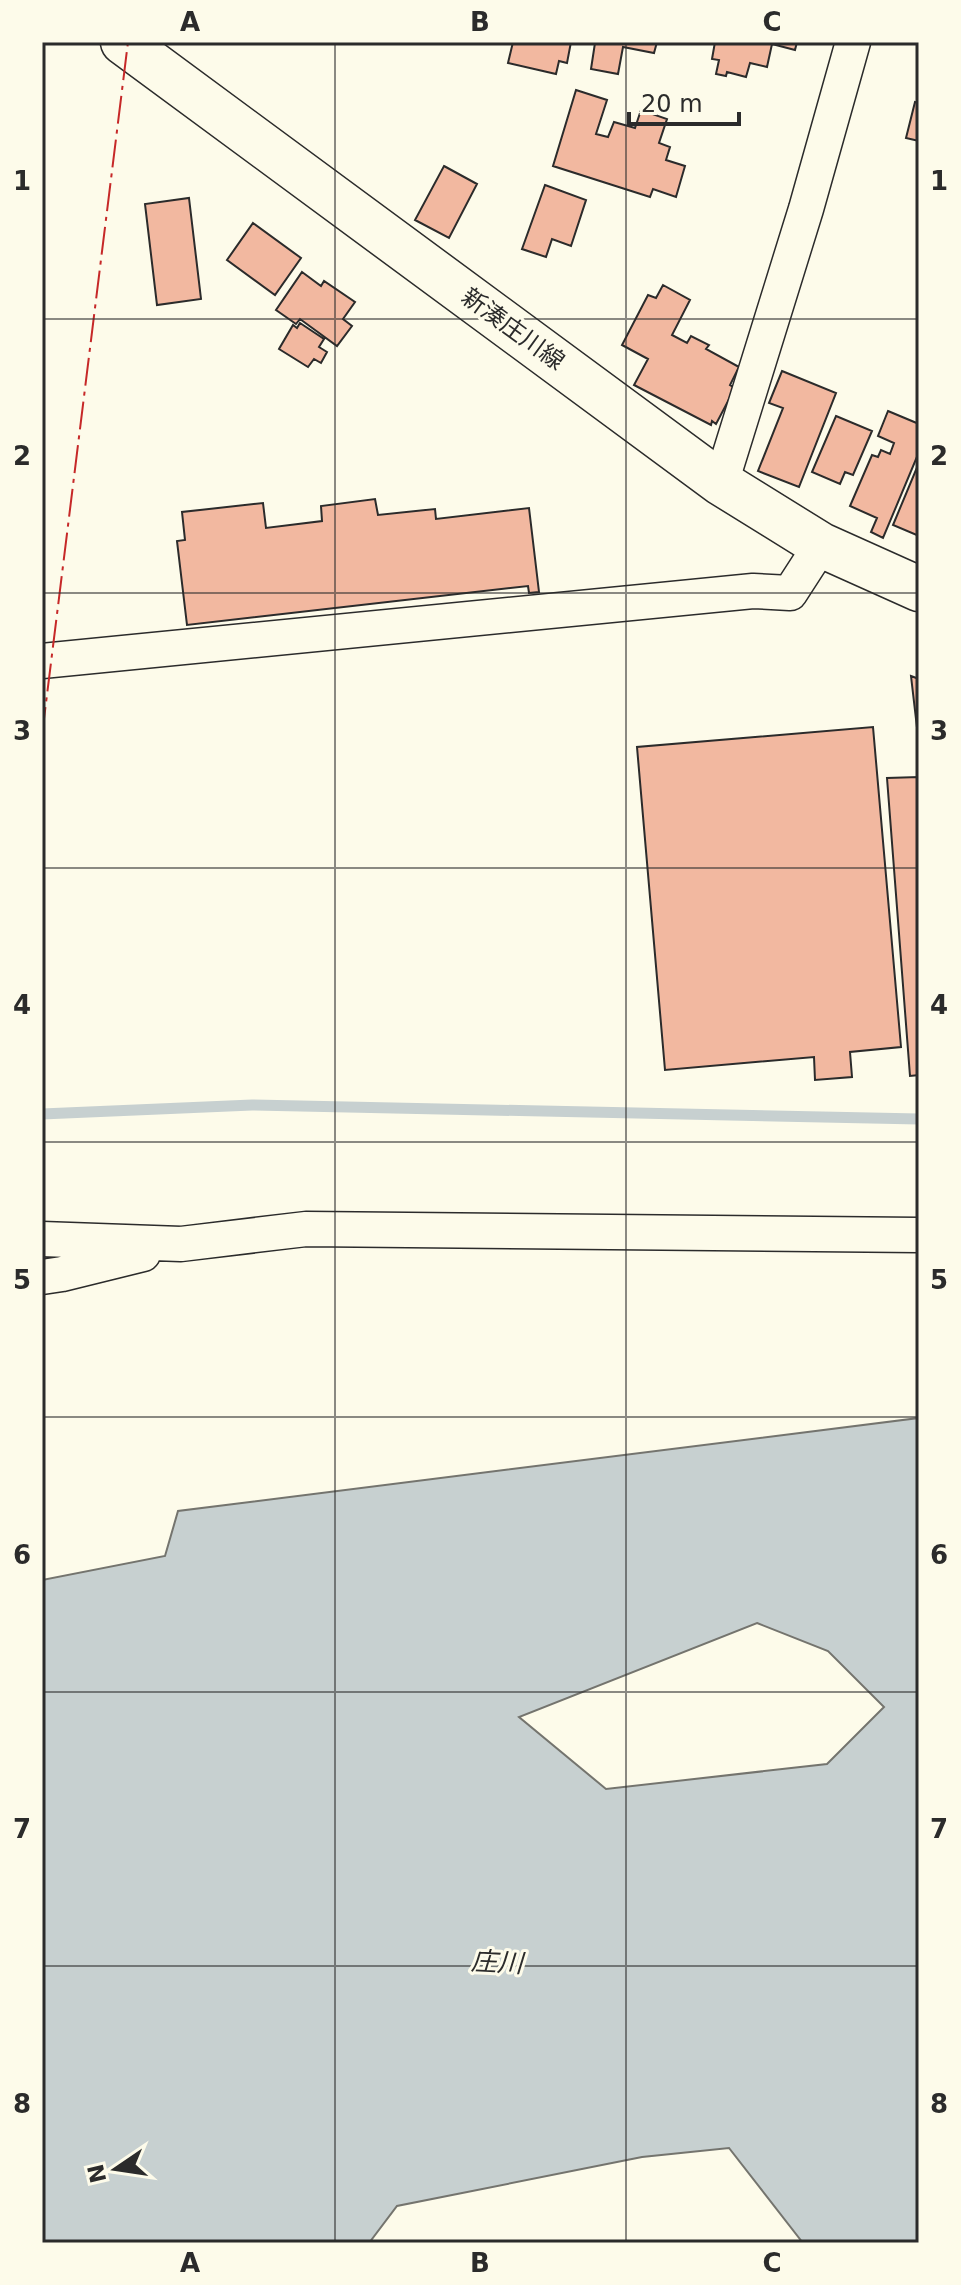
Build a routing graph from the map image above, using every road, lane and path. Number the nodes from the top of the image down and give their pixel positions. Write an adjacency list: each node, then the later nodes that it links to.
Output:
1 (123, 42): 3 (main road, 新湊庄川線)
2 (853, 42): 3 (street)
3 (721, 483): 4 (main road, 新湊庄川線)
4 (821, 545): 5 (main road, 新湊庄川線); 6 (street)
5 (919, 589)
6 (42, 661)
7 (919, 1235): 9 (street)
8 (42, 1239): 9 (street)
9 (181, 1244): 10 (street)
10 (42, 1277)

